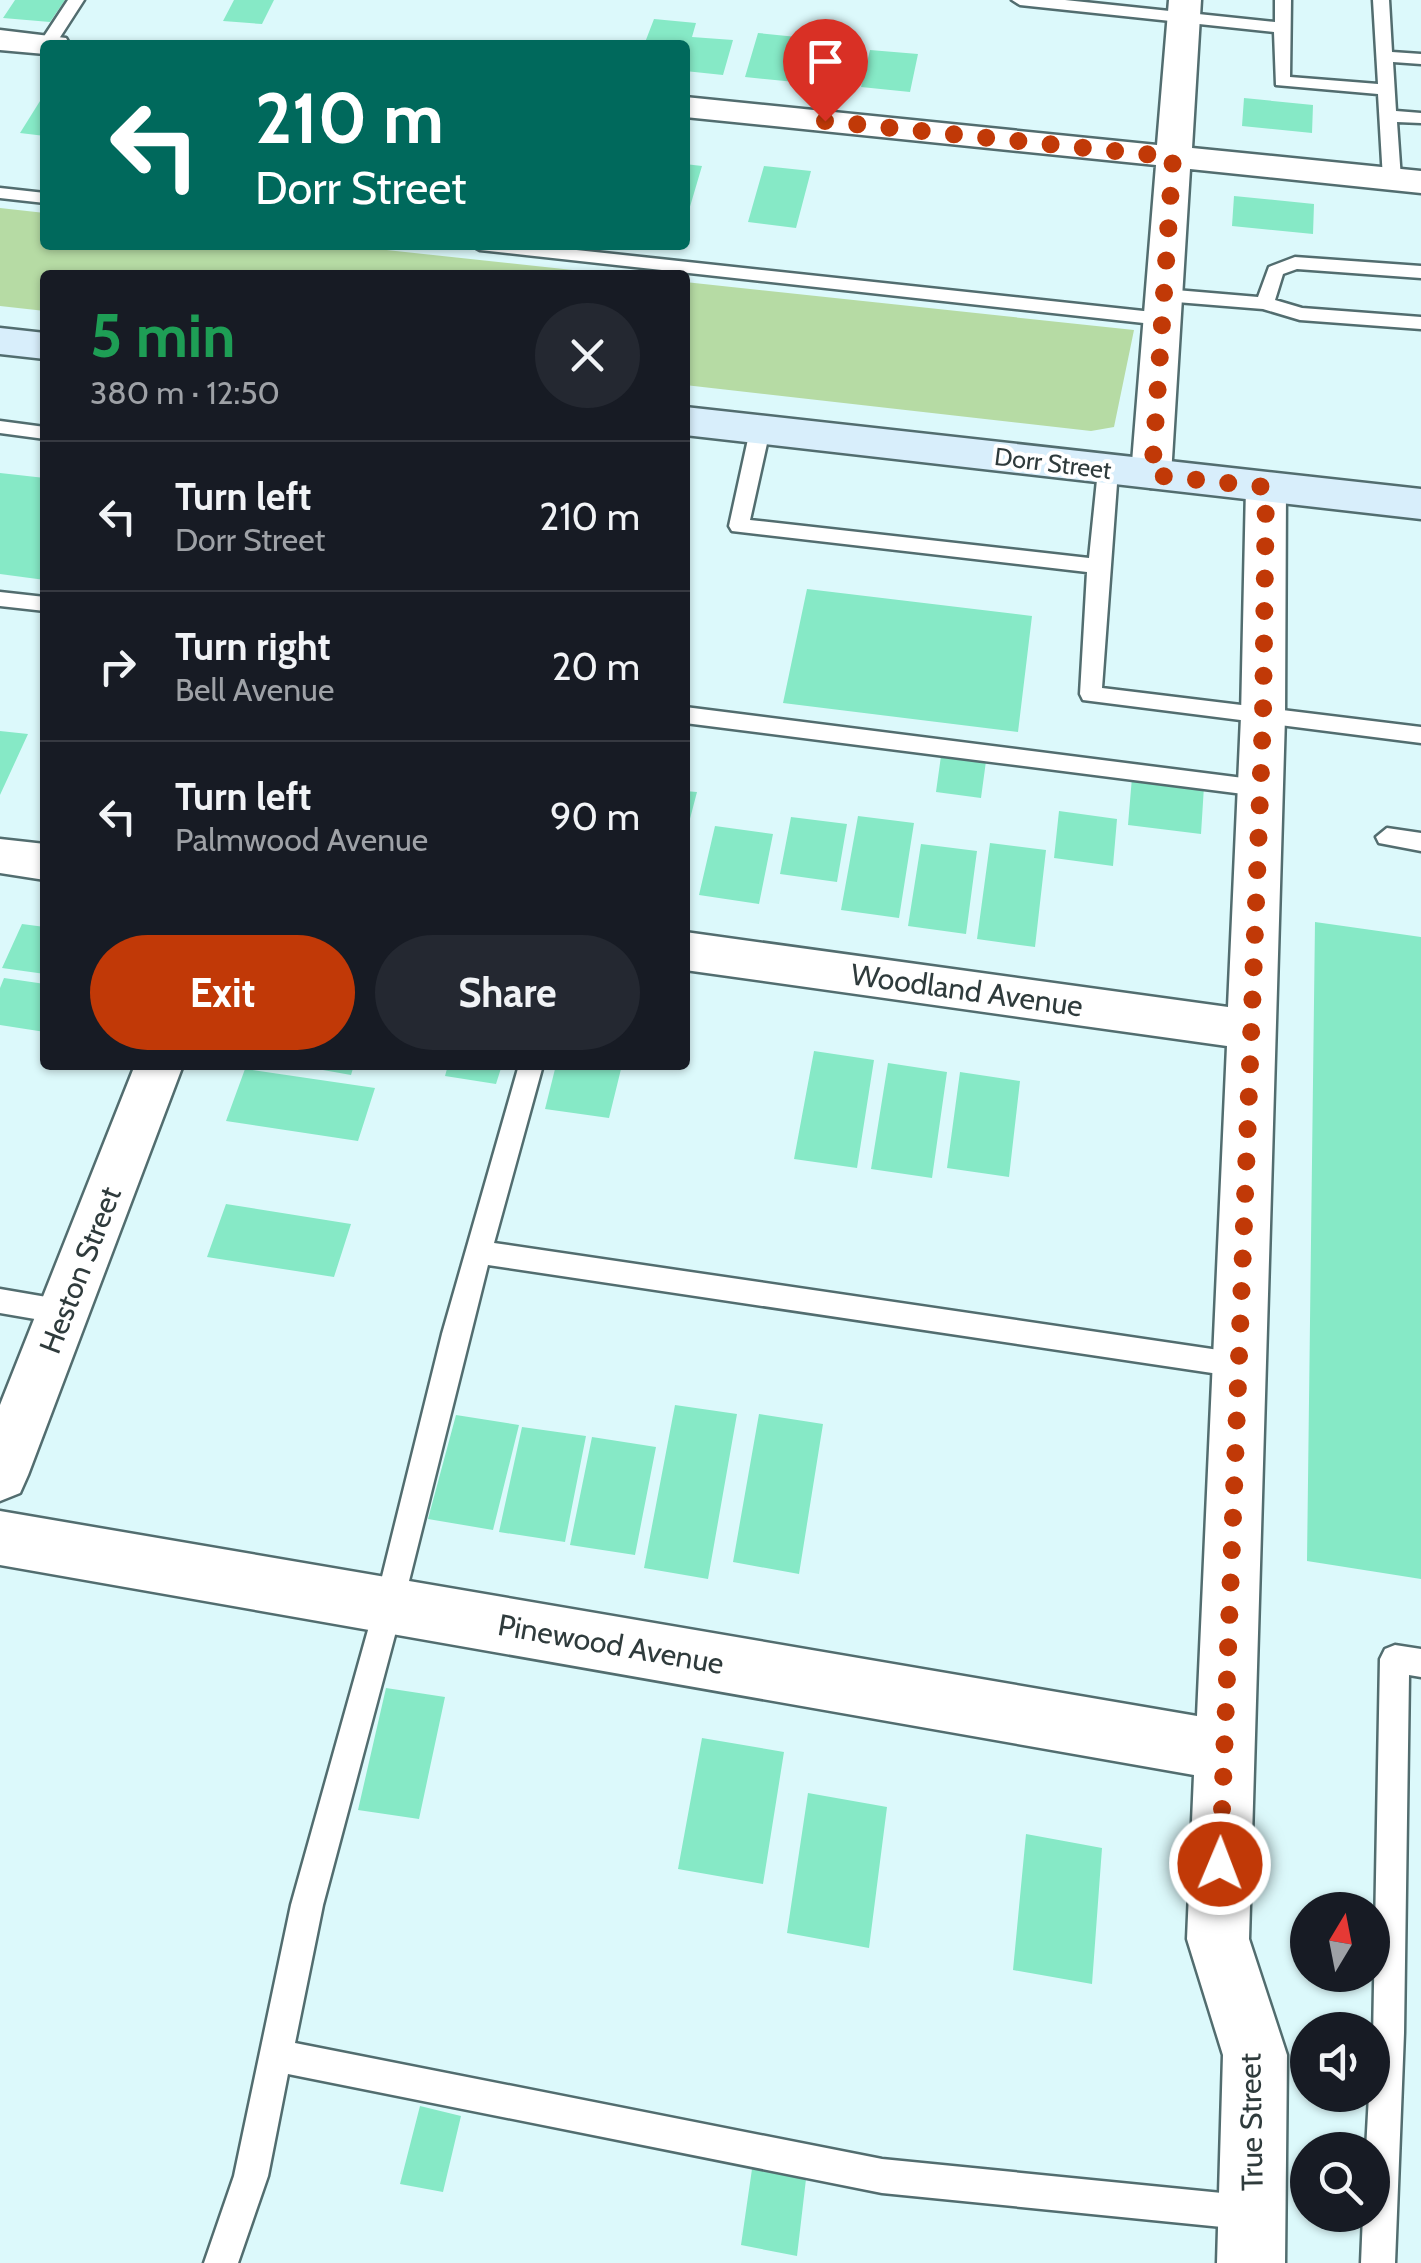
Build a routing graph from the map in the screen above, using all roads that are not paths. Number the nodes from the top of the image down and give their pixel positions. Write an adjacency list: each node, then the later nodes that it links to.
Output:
1 (76, 0): 8 (lane)
2 (1020, 0): 5 (lane)
3 (1283, 0): 6 (lane)
4 (1382, 0): 10 (lane)
5 (1185, 8): 6 (lane); 16 (street)
6 (1282, 28): 12 (lane)
7 (0, 40): 9 (street)
8 (54, 40)
9 (40, 44)
10 (1384, 56): 11 (lane); 12 (lane)
11 (1421, 59)
12 (1386, 90): 14 (lane)
13 (690, 108): 16 (street)
14 (1388, 116): 15 (lane); 17 (lane)
15 (1421, 118)
16 (1173, 157): 17 (street); 23 (street)
17 (1406, 180)
18 (0, 193): 19 (lane)
19 (40, 197)
20 (535, 250): 23 (lane)
21 (1421, 272): 22 (lane)
22 (1266, 303): 23 (lane); 24 (lane)
23 (1163, 307): 32 (street)
24 (1421, 323)
25 (0, 340): 26 (main road)
26 (40, 345)
27 (690, 422): 29 (main road, Dorr Street)
28 (0, 427): 30 (lane)
29 (760, 430): 31 (main road, Dorr Street); 35 (lane)
30 (40, 432)
31 (1108, 470): 32 (main road, Dorr Street); 35 (lane)
32 (1152, 475): 33 (main road, Dorr Street)
33 (1266, 487): 34 (main road, Dorr Street); 39 (street, True Street)
34 (1421, 504)
35 (1098, 566): 39 (lane)
36 (0, 599): 37 (lane)
37 (40, 603)
38 (690, 716): 41 (lane)
39 (1263, 717): 40 (lane); 41 (street, True Street)
40 (1421, 736)
41 (1258, 788): 47 (street, True Street)
42 (1387, 837): 43 (lane)
43 (1421, 842)
44 (0, 856): 45 (street)
45 (40, 861)
46 (690, 952): 47 (street, Woodland Avenue)
47 (1248, 1030): 53 (street, True Street)
48 (157, 1070): 52 (street, Heston Street)
49 (529, 1070): 50 (lane)
50 (478, 1252): 53 (lane); 56 (lane)
51 (0, 1301): 52 (lane)
52 (64, 1312): 54 (street, Heston Street)
53 (1239, 1365): 58 (street, True Street)
54 (0, 1475)
55 (0, 1538): 56 (street, Pinewood Avenue)
56 (389, 1605): 58 (street, Pinewood Avenue); 59 (lane)
57 (1421, 1662): 62 (lane)
58 (1222, 1750): 60 (street, True Street)
59 (276, 2055): 60 (lane); 61 (lane)
60 (1252, 2238)
61 (220, 2263)
62 (1378, 2263)

